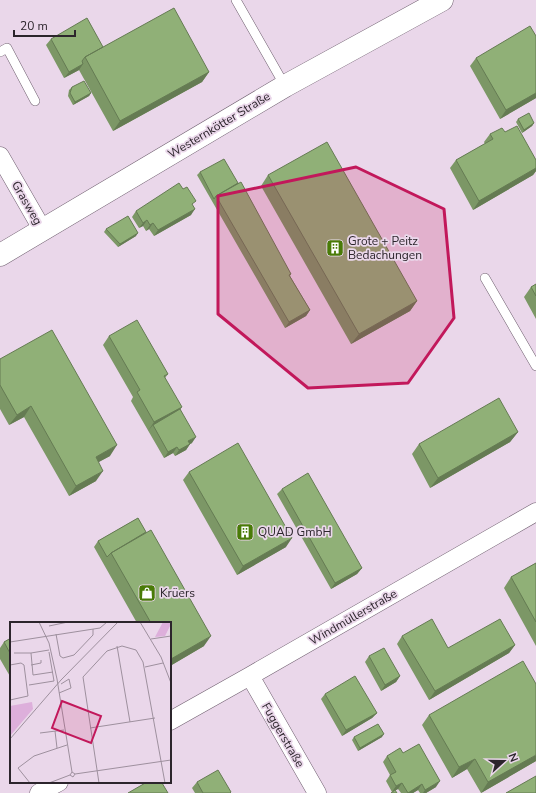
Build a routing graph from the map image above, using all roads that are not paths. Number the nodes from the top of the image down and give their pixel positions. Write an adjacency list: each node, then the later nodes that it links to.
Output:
1 (236, 0): 4 (lane)
2 (442, 0): 4 (street, Westernkötter Straße)
3 (0, 52): 5 (lane)
4 (285, 86): 7 (street, Westernkötter Straße)
5 (35, 101)
6 (0, 156): 7 (street, Grasweg)
7 (42, 229): 8 (street, Westernkötter Straße)
8 (0, 255)
9 (485, 278): 10 (lane)
10 (536, 366)
11 (536, 512): 12 (street, Windmüllerstraße)
12 (250, 676): 13 (street, Windmüllerstraße); 16 (street, Fuggerstraße)
13 (171, 720)
14 (57, 783): 15 (street)
15 (39, 793)
16 (317, 793)

